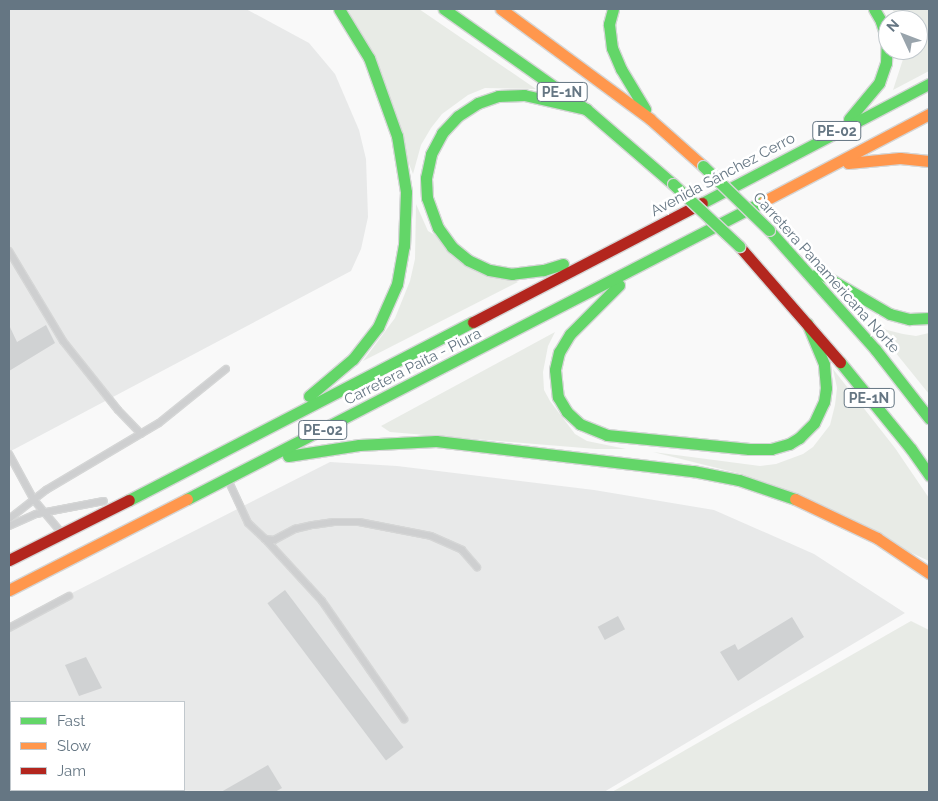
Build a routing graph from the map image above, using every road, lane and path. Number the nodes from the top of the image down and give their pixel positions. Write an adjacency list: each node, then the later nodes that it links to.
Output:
1 (339, 9): 22 (highway)
2 (444, 9): 7 (highway, PE-1N)
3 (501, 9): 9 (highway, Carretera Panamericana Norte / PE-1N)
4 (613, 9): 9 (highway)
5 (874, 9): 10 (highway)
6 (929, 84): 10 (highway, Avenida Sánchez Cerro / PE-02)
7 (586, 109): 13 (highway); 18 (highway, PE-1N, bridge)
8 (929, 114): 12 (highway, PE-02)
9 (650, 119): 15 (highway, Carretera Panamericana Norte / PE-1N, bridge)
10 (838, 131): 13 (highway, Avenida Sánchez Cerro / PE-02)
11 (929, 161): 12 (highway)
12 (832, 166): 16 (highway, Carretera Paita - Piura / PE-02)
13 (611, 250): 22 (highway, Carretera Paita - Piura / PE-02)
14 (9, 251): 21 (lane)
15 (798, 260): 17 (highway); 20 (highway, Carretera Panamericana Norte / PE-1N)
16 (636, 268): 18 (highway); 24 (highway, Carretera Paita - Piura / PE-02)
17 (929, 318)
18 (807, 323): 26 (highway, PE-1N)
19 (226, 369): 21 (lane)
20 (929, 418)
21 (140, 434): 29 (lane)
22 (259, 434): 28 (highway, Carretera Paita - Piura / PE-02)
23 (9, 454): 25 (lane)
24 (264, 460): 27 (highway, Carretera Paita - Piura / PE-02); 37 (highway)
25 (12, 466): 29 (lane)
26 (929, 475)
27 (227, 479): 34 (lane); 38 (highway, Carretera Paita - Piura / PE-02)
28 (139, 495): 30 (lane); 33 (highway, Carretera Paita - Piura / PE-02)
29 (34, 500): 30 (lane); 31 (lane)
30 (43, 512): 32 (lane); 33 (lane)
31 (9, 519)
32 (9, 526)
33 (63, 533): 35 (highway, Carretera Paita - Piura / PE-02)
34 (265, 539): 36 (lane); 41 (lane)
35 (9, 560)
36 (477, 567)
37 (929, 573)
38 (9, 590)
39 (69, 596): 40 (lane)
40 (9, 628)
41 (404, 719)

